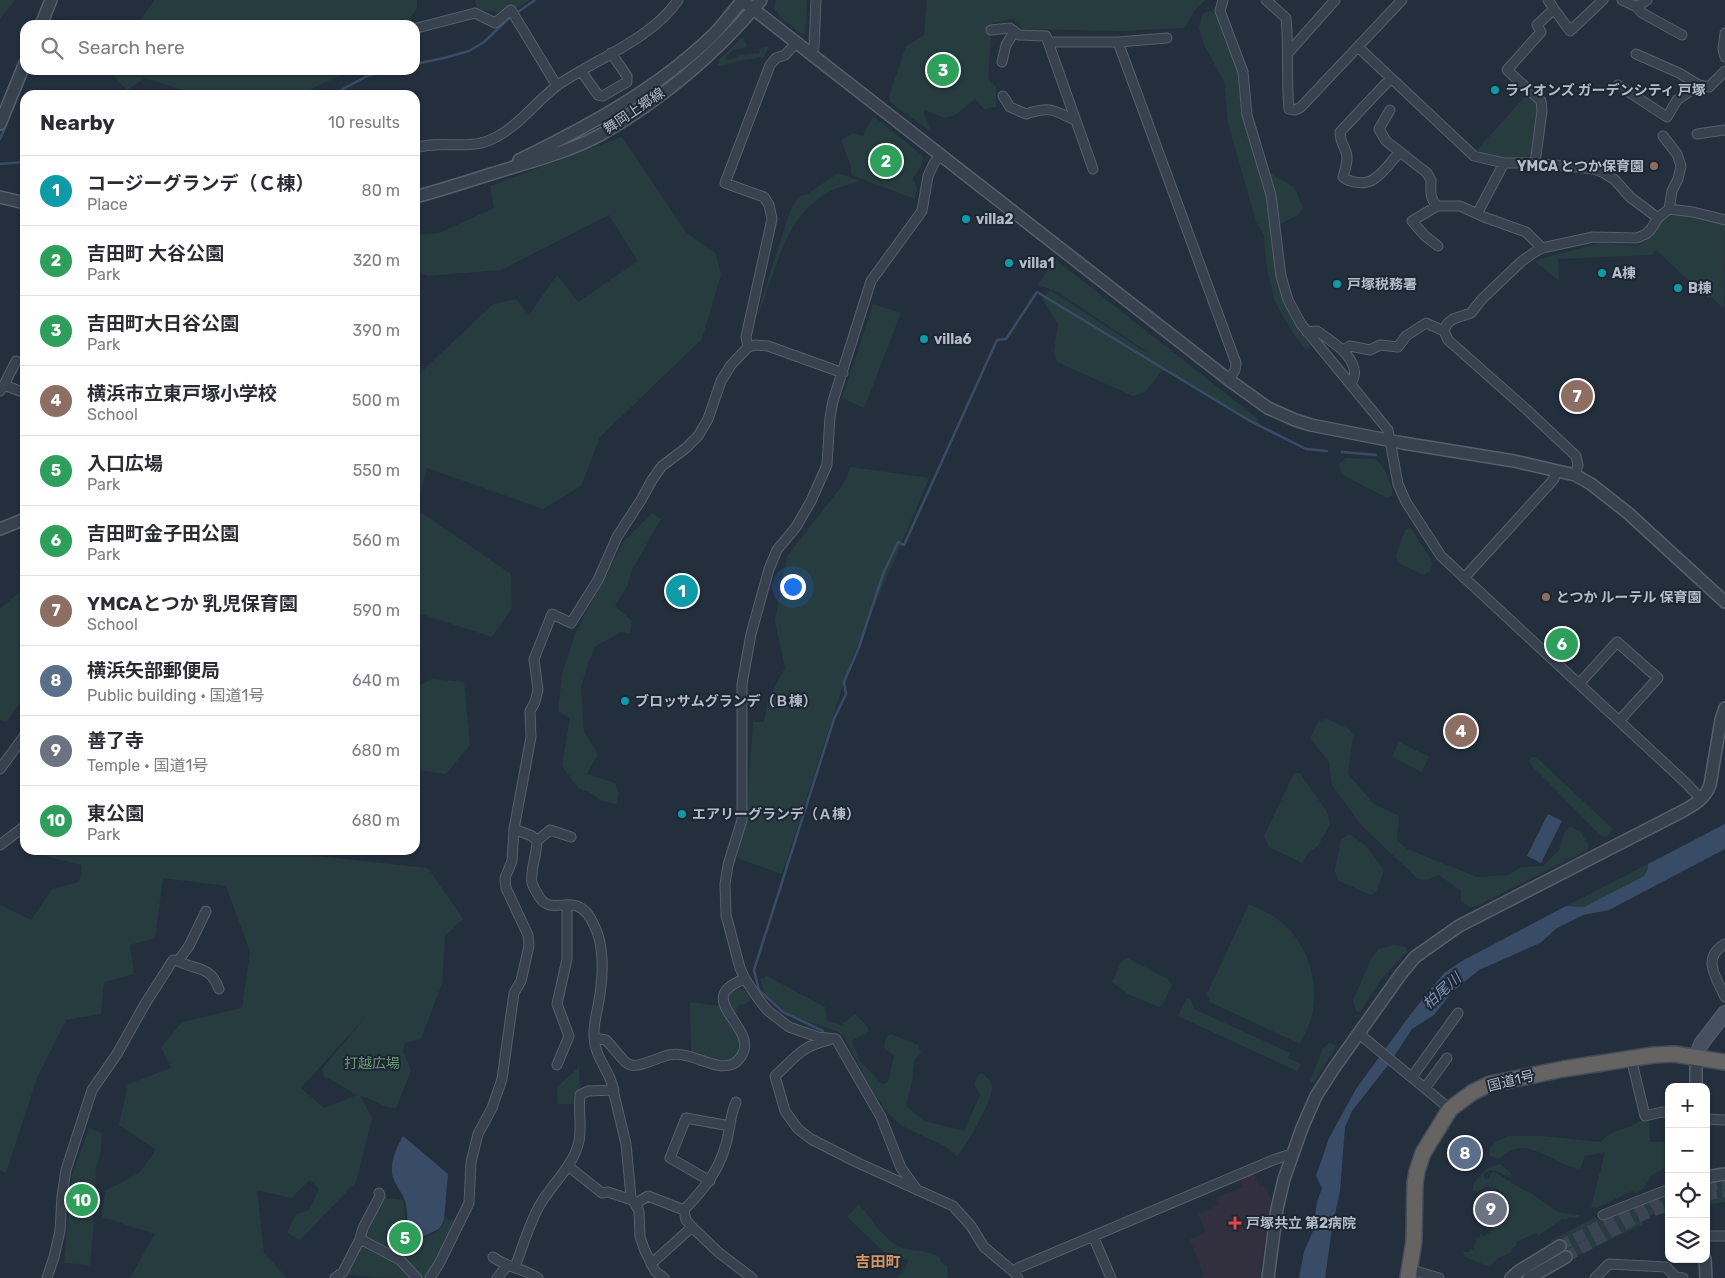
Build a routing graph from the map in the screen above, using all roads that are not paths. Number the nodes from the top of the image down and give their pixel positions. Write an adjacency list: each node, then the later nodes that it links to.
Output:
1 (51, 0): 16 (street)
2 (678, 0): 28 (street)
3 (743, 0): 13 (street); 53 (street, 舞岡上郷線)
4 (816, 0): 29 (street)
5 (1223, 0): 64 (street)
6 (1335, 0): 27 (street)
7 (1402, 0): 26 (street)
8 (1548, 0): 15 (street)
9 (1603, 0): 15 (street)
10 (1622, 0): 14 (street)
11 (1646, 0): 14 (street)
12 (1268, 1): 27 (street)
13 (757, 5): 25 (street); 53 (street, 舞岡上郷線)
14 (1636, 7): 21 (street)
15 (1554, 9): 51 (street)
16 (42, 20)
17 (420, 27): 39 (street)
18 (991, 30): 19 (street)
19 (1014, 32): 23 (street); 32 (street)
20 (1725, 33): 31 (street)
21 (1682, 35)
22 (1168, 38): 24 (street)
23 (1049, 42): 24 (street); 42 (street)
24 (1118, 42): 70 (street)
25 (796, 43): 29 (street); 66 (street)
26 (1358, 48): 27 (street); 36 (street)
27 (1289, 52)
28 (611, 53): 33 (street); 33 (street)
29 (810, 53): 49 (street)
30 (1636, 54): 38 (street)
31 (1725, 57)
32 (1002, 62)
33 (581, 71): 39 (street)
34 (1725, 71): 38 (street)
35 (20, 75): 43 (street)
36 (1391, 78): 48 (street); 50 (street)
37 (1618, 85): 38 (street)
38 (1699, 85)
39 (557, 86): 47 (street)
40 (1004, 96): 42 (street)
41 (1390, 110): 48 (street)
42 (1075, 120): 52 (street)
43 (0, 124)
44 (1725, 130): 45 (street)
45 (1697, 134)
46 (1663, 136): 58 (street)
47 (420, 147)
48 (1400, 152): 57 (street)
49 (940, 156): 69 (street); 70 (street)
50 (1504, 163): 51 (street); 59 (street)
51 (1535, 163): 60 (street)
52 (1092, 169)
53 (491, 174): 54 (street, 舞岡上郷線)
54 (420, 195)
55 (0, 197): 56 (street)
56 (20, 202)
57 (1438, 206): 59 (street); 62 (street)
58 (1669, 209): 60 (street); 61 (street)
59 (1477, 214): 63 (street)
60 (1658, 218): 63 (street)
61 (1725, 218)
62 (1438, 246)
63 (1542, 248): 65 (street)
64 (1308, 332): 67 (street); 71 (street)
65 (1444, 332): 67 (street); 76 (street)
66 (748, 347): 69 (street); 87 (street)
67 (1343, 350): 71 (street)
68 (16, 361): 72 (street)
69 (843, 373): 96 (street)
70 (1228, 380): 74 (street)
71 (1350, 384): 74 (street)
72 (2, 388): 73 (street)
73 (20, 392)
74 (1391, 441): 75 (street); 79 (street)
75 (1556, 470): 76 (street); 79 (street)
76 (1575, 474): 80 (street)
77 (20, 521): 78 (street)
78 (1, 527)
79 (1464, 578): 81 (street)
80 (1725, 602)
81 (1579, 684): 83 (street); 83 (street)
82 (1725, 708): 86 (street)
83 (1619, 721): 86 (street)
84 (20, 742): 85 (street)
85 (0, 769)
86 (1701, 799): 101 (street)
87 (514, 829): 90 (street); 147 (street)
88 (20, 830): 91 (street)
89 (571, 837): 90 (street)
90 (537, 841): 92 (street)
91 (0, 845)
92 (567, 905): 102 (street); 108 (street)
93 (206, 910): 95 (street)
94 (1725, 944): 98 (street)
95 (178, 961): 97 (street); 144 (street)
96 (745, 979): 102 (street); 103 (street)
97 (220, 989)
98 (1725, 997)
99 (1458, 1013): 109 (street)
100 (1725, 1013): 104 (main road)
101 (1362, 1037): 109 (street); 119 (street)
102 (594, 1038): 112 (street)
103 (836, 1039): 124 (street); 124 (street)
104 (1696, 1056): 106 (highway, 国道1号); 107 (highway, 国道1号); 110 (street)
105 (1446, 1058): 111 (street)
106 (1630, 1058): 114 (highway, 国道1号); 115 (street)
107 (1725, 1062)
108 (557, 1066)
109 (1410, 1075): 111 (street)
110 (1696, 1083)
111 (1425, 1088): 114 (street)
112 (614, 1090): 120 (street); 127 (street)
113 (736, 1102): 118 (street)
114 (1450, 1109): 141 (highway, 国道1号)
115 (1665, 1112)
116 (1710, 1119): 117 (street)
117 (1725, 1120)
118 (730, 1126): 123 (street); 123 (street)
119 (1292, 1154): 131 (street); 153 (street)
120 (568, 1166): 127 (street); 139 (street)
121 (1725, 1174): 122 (street)
122 (1710, 1177)
123 (710, 1181): 128 (street)
124 (918, 1191): 142 (street)
125 (1665, 1191): 129 (street)
126 (380, 1193): 134 (street)
127 (633, 1201): 128 (street); 140 (street)
128 (684, 1210): 130 (street)
129 (1603, 1215)
130 (692, 1227): 140 (street); 151 (street)
131 (1093, 1236): 142 (street); 152 (street)
132 (1710, 1236): 133 (street)
133 (1725, 1236)
134 (360, 1240): 145 (street); 146 (street)
135 (1560, 1246): 155 (street)
136 (493, 1256): 139 (street)
137 (1566, 1257): 156 (street)
138 (1704, 1263): 158 (street)
139 (511, 1267): 148 (street); 149 (street)
140 (652, 1271): 150 (street)
141 (1409, 1274): 154 (street)
142 (1017, 1275)
143 (1597, 1277): 157 (street)
144 (47, 1278)
145 (335, 1278)
146 (417, 1278)
147 (430, 1278)
148 (498, 1278)
149 (538, 1278)
150 (664, 1278)
151 (752, 1278)
152 (1111, 1278)
153 (1268, 1278)
154 (1440, 1278)
155 (1511, 1278)
156 (1529, 1278)
157 (1683, 1278)
158 (1706, 1278)

